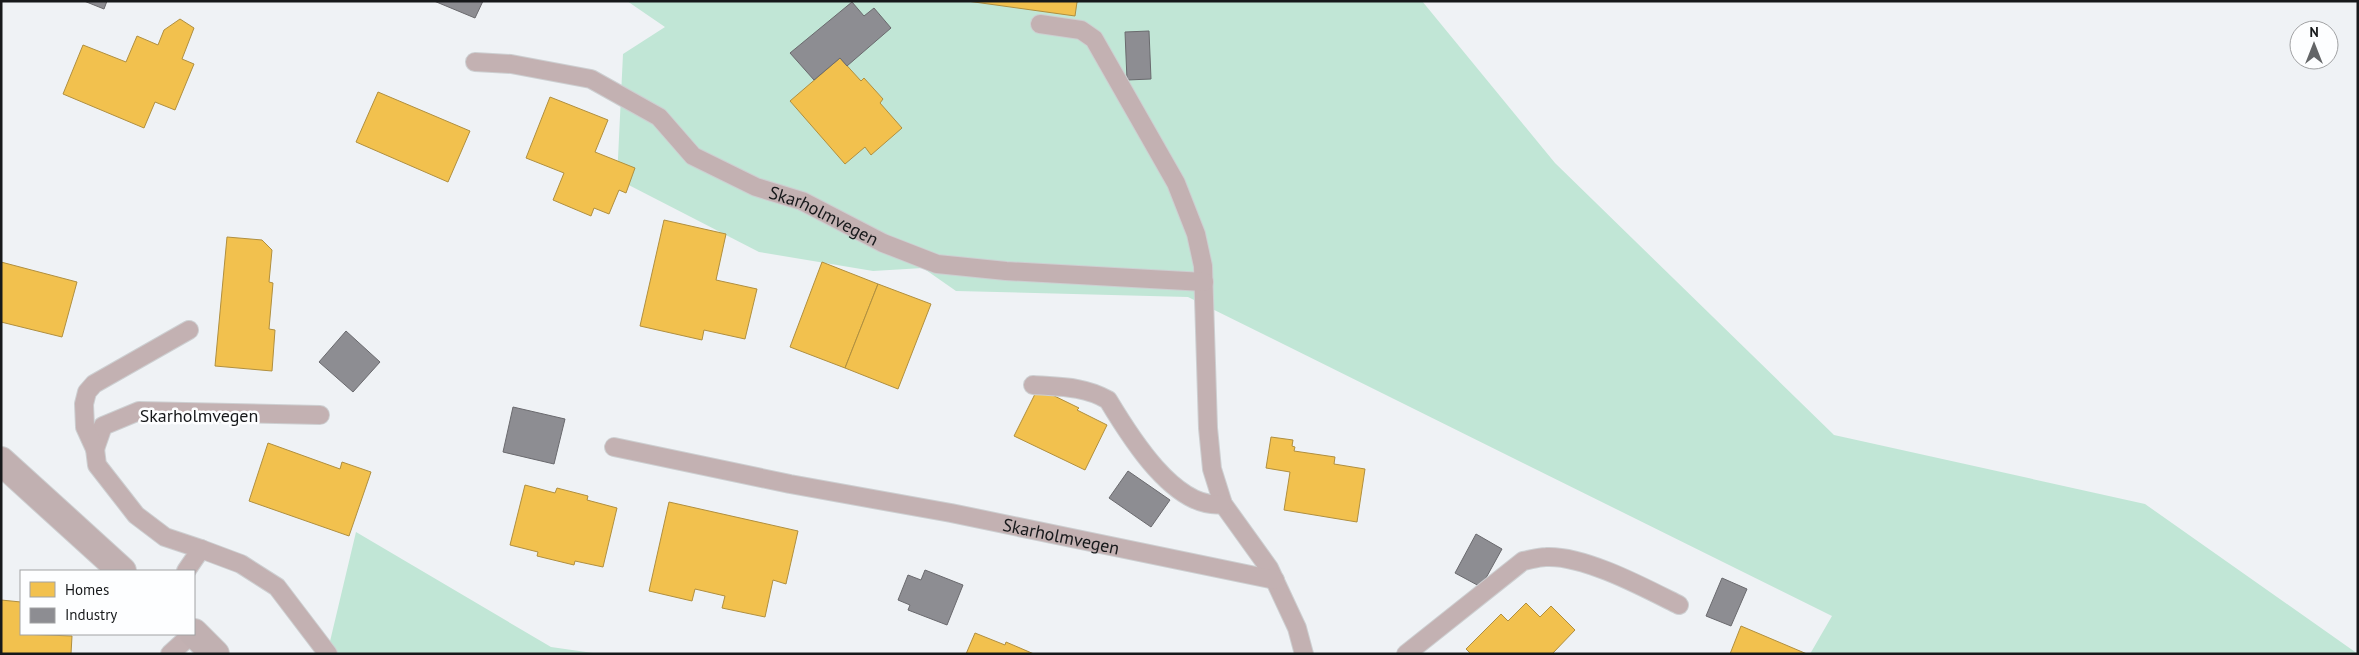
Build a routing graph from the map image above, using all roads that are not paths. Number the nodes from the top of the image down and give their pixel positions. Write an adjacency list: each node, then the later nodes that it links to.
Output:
1 (1040, 24): 3 (lane)
2 (475, 62): 3 (lane, Skarholmvegen)
3 (1204, 282): 10 (lane)
4 (189, 330): 8 (lane)
5 (1033, 385): 10 (lane)
6 (320, 415): 8 (lane, Skarholmvegen)
7 (614, 447): 14 (lane, Skarholmvegen)
8 (96, 449): 11 (lane)
9 (1, 461): 12 (street)
10 (1223, 504): 14 (lane)
11 (200, 549): 13 (lane); 20 (lane)
12 (121, 570)
13 (187, 570)
14 (1275, 580): 21 (lane)
15 (1679, 605): 22 (lane)
16 (191, 635): 18 (lane)
17 (195, 635): 19 (street)
18 (170, 654)
19 (216, 654)
20 (328, 654)
21 (1304, 654)
22 (1406, 654)

